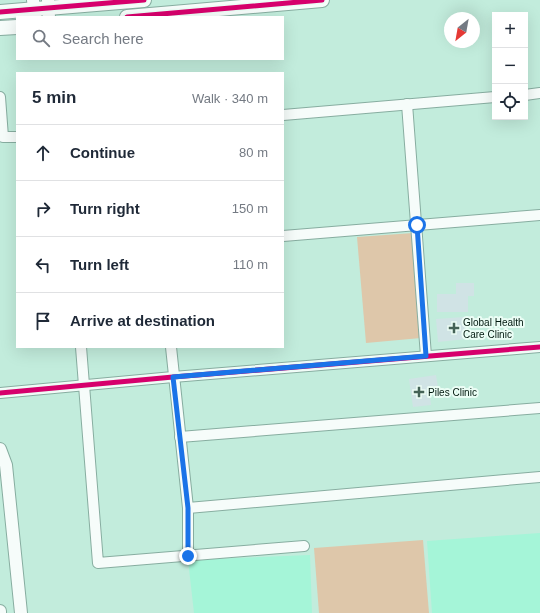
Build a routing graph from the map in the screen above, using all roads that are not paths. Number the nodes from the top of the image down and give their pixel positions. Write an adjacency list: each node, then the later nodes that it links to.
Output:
1 (144, 0): 3 (main road)
2 (322, 0): 6 (main road)
3 (48, 8): 4 (main road)
4 (34, 9): 5 (main road)
5 (0, 12)
6 (138, 16)
7 (16, 27): 8 (main road)
8 (0, 28)
9 (540, 93): 10 (street)
10 (528, 94)
11 (0, 97): 15 (street)
12 (492, 97): 13 (street)
13 (408, 104): 14 (street); 17 (street)
14 (284, 115)
15 (16, 137)
16 (540, 215): 17 (street)
17 (417, 225): 18 (street); 22 (street)
18 (284, 236)
19 (540, 347): 22 (street)
20 (81, 348): 24 (street)
21 (171, 348): 23 (street)
22 (426, 356): 23 (street)
23 (173, 377): 24 (street); 27 (street)
24 (83, 385): 25 (street); 32 (street)
25 (0, 394)
26 (540, 408): 27 (street)
27 (180, 437): 30 (street)
28 (0, 449): 33 (street)
29 (540, 477): 30 (street)
30 (188, 508): 32 (street)
31 (304, 546): 32 (street)
32 (188, 556)
33 (21, 613)

